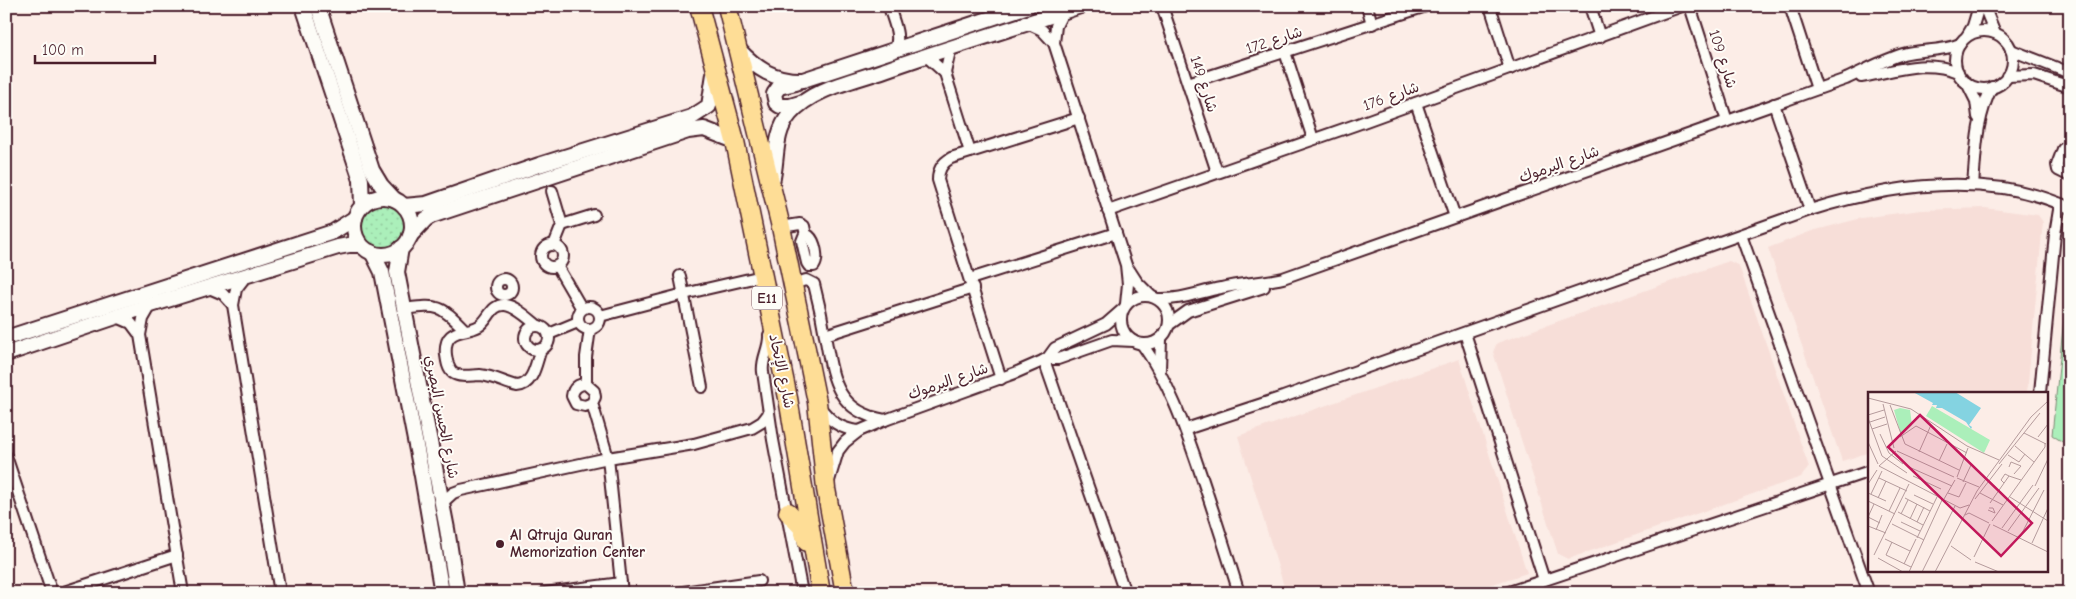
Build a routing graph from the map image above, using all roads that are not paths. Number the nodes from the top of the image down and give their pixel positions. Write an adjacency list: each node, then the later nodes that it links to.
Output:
1 (304, 6): 64 (main road)
2 (318, 6): 62 (main road)
3 (698, 6): 34 (highway, شارع الإتحاد / E11)
4 (727, 6): 28 (highway, شارع الإتحاد / E11)
5 (889, 6): 22 (street)
6 (1080, 6): 18 (main road)
7 (1162, 6): 42 (street, شارع 149)
8 (1367, 6): 20 (street)
9 (1426, 6): 20 (street, شارع 172)
10 (1490, 6): 35 (street)
11 (1590, 6): 24 (street)
12 (1682, 6): 24 (street, شارع 176)
13 (1690, 6): 51 (street, شارع 109)
14 (1790, 6): 46 (street)
15 (1979, 6): 23 (street)
16 (1984, 6): 21 (street)
17 (1022, 8): 27 (main road)
18 (1063, 12): 19 (main road); 25 (street)
19 (1027, 23): 25 (street); 29 (main road)
20 (1372, 24): 32 (street, شارع 172)
21 (1995, 33): 23 (street); 30 (street)
22 (898, 36): 27 (street); 31 (street)
23 (1968, 36): 26 (street)
24 (1600, 37): 35 (street, شارع 176)
25 (1054, 42): 50 (street)
26 (1960, 44): 36 (street); 40 (street, شارع اليرموك)
27 (911, 45): 31 (main road)
28 (738, 48): 41 (main road); 60 (highway, شارع الإتحاد / E11)
29 (951, 48): 33 (main road); 37 (street)
30 (2011, 50): 38 (street); 39 (street)
31 (894, 51): 41 (main road)
32 (1285, 52): 42 (street, شارع 172); 53 (street)
33 (926, 56): 37 (street); 47 (main road)
34 (714, 61): 54 (highway, شارع الإتحاد / E11); 62 (main road)
35 (1510, 69): 48 (street, شارع 176)
36 (1958, 72): 40 (street, شارع اليرموك); 43 (street)
37 (945, 73): 56 (street)
38 (2070, 73)
39 (2007, 76): 44 (street); 45 (street)
40 (1846, 79): 46 (street, شارع اليرموك)
41 (803, 80): 47 (main road)
42 (1188, 83): 57 (street, شارع 149)
43 (1966, 83): 44 (street); 52 (street)
44 (1992, 87): 52 (street)
45 (2070, 87)
46 (1818, 88): 49 (street, شارع اليرموك)
47 (803, 102): 60 (main road)
48 (1416, 103): 53 (street, شارع 176); 69 (street)
49 (1774, 104): 51 (street, شارع اليرموك); 66 (street)
50 (1078, 118): 56 (street); 67 (street)
51 (1727, 121): 69 (street, شارع اليرموك)
52 (1979, 121): 59 (street)
53 (1313, 139): 57 (street, شارع 176)
54 (735, 141): 75 (main road); 83 (highway, شارع الإتحاد / E11)
55 (2070, 145): 58 (street)
56 (970, 152): 87 (street)
57 (1217, 172): 67 (street, شارع 176)
58 (2070, 176)
59 (1973, 185): 63 (street); 66 (street)
60 (770, 188): 72 (highway, شارع الإتحاد / E11)
61 (552, 191): 71 (street)
62 (399, 202): 64 (main road); 75 (main road)
63 (2060, 204): 65 (street); 120 (street)
64 (362, 205): 70 (main road)
65 (2070, 208)
66 (1810, 210): 74 (street)
67 (1108, 211): 73 (street)
68 (594, 215): 71 (street)
69 (1455, 217): 84 (street, شارع اليرموك)
70 (355, 218): 78 (main road); 110 (main road)
71 (562, 225): 76 (street)
72 (781, 227): 85 (street); 86 (highway, شارع الإتحاد / E11)
73 (1116, 233): 80 (street); 87 (street)
74 (1741, 235): 106 (street); 133 (street)
75 (410, 236): 77 (main road)
76 (554, 244): 79 (street); 79 (street)
77 (401, 248): 78 (main road); 97 (main road, شارع الحسن البصري)
78 (367, 249): 81 (main road); 147 (main road, شارع الحسن البصري)
79 (557, 266): 98 (street)
80 (1126, 266): 91 (street); 96 (street)
81 (246, 276): 88 (main road); 94 (street)
82 (680, 276): 90 (street)
83 (762, 276): 90 (street); 92 (highway, شارع الإتحاد / E11)
84 (1283, 278): 91 (street, شارع اليرموك); 102 (street, شارع اليرموك)
85 (811, 282): 86 (street); 109 (street)
86 (792, 284): 122 (highway, شارع الإتحاد / E11)
87 (972, 284): 109 (street); 117 (street)
88 (209, 288): 93 (main road); 94 (street)
89 (509, 293): 95 (street)
90 (684, 294): 99 (street); 119 (street)
91 (1155, 297): 96 (street); 102 (street)
92 (768, 302): 123 (street); 139 (highway, شارع الإتحاد / E11)
93 (151, 305): 100 (main road); 108 (street)
94 (233, 305): 146 (street)
95 (512, 307): 103 (street); 104 (street)
96 (1124, 307): 112 (street); 115 (street, شارع اليرموك)
97 (404, 309): 104 (street); 132 (main road, شارع الحسن البصري)
98 (582, 309): 99 (street); 101 (street)
99 (600, 316): 105 (street)
100 (117, 318): 108 (street); 114 (main road)
101 (578, 322): 105 (street); 107 (street)
102 (1170, 324): 111 (street)
103 (538, 326): 107 (street); 113 (street)
104 (464, 329): 113 (street)
105 (590, 330): 118 (street)
106 (1465, 333): 126 (street); 140 (street)
107 (549, 334): 113 (street)
108 (140, 335): 138 (street)
109 (825, 335): 124 (street)
110 (6, 338)
111 (1161, 339): 112 (street); 116 (street)
112 (1138, 342): 115 (street, شارع اليرموك); 116 (street)
113 (541, 349)
114 (6, 354)
115 (1046, 359): 117 (street, شارع اليرموك); 154 (street)
116 (1161, 374): 126 (street)
117 (1001, 378): 124 (street, شارع اليرموك)
118 (586, 384): 121 (street); 121 (street)
119 (702, 387)
120 (2040, 392)
121 (592, 402): 130 (street)
122 (817, 402): 127 (street); 135 (highway, شارع الإتحاد / E11)
123 (769, 413): 125 (street); 128 (street)
124 (885, 420): 127 (street, شارع اليرموك)
125 (752, 428): 128 (street); 130 (street)
126 (1186, 429): 155 (street)
127 (859, 431): 135 (street, شارع اليرموك)
128 (773, 440): 137 (street)
129 (6, 456): 143 (street)
130 (608, 458): 134 (street); 142 (street)
131 (1868, 472): 133 (street)
132 (438, 479): 134 (street); 136 (main road, شارع الحسن البصري)
133 (1829, 483): 140 (street); 157 (street)
134 (461, 490): 136 (street)
135 (826, 490): 153 (highway, شارع الإتحاد / E11)
136 (442, 503): 148 (main road, شارع الحسن البصري)
137 (788, 512): 139 (highway); 151 (street)
138 (177, 555): 144 (street); 145 (street)
139 (817, 568): 152 (highway, شارع الإتحاد / E11)
140 (1544, 580): 156 (street)
141 (759, 581): 150 (street)
142 (622, 588): 149 (street)
143 (52, 593)
144 (62, 593)
145 (183, 593)
146 (280, 593)
147 (442, 593)
148 (457, 593)
149 (545, 593)
150 (676, 593)
151 (802, 593)
152 (820, 593)
153 (846, 593)
154 (1125, 593)
155 (1239, 593)
156 (1506, 593)
157 (1868, 593)

